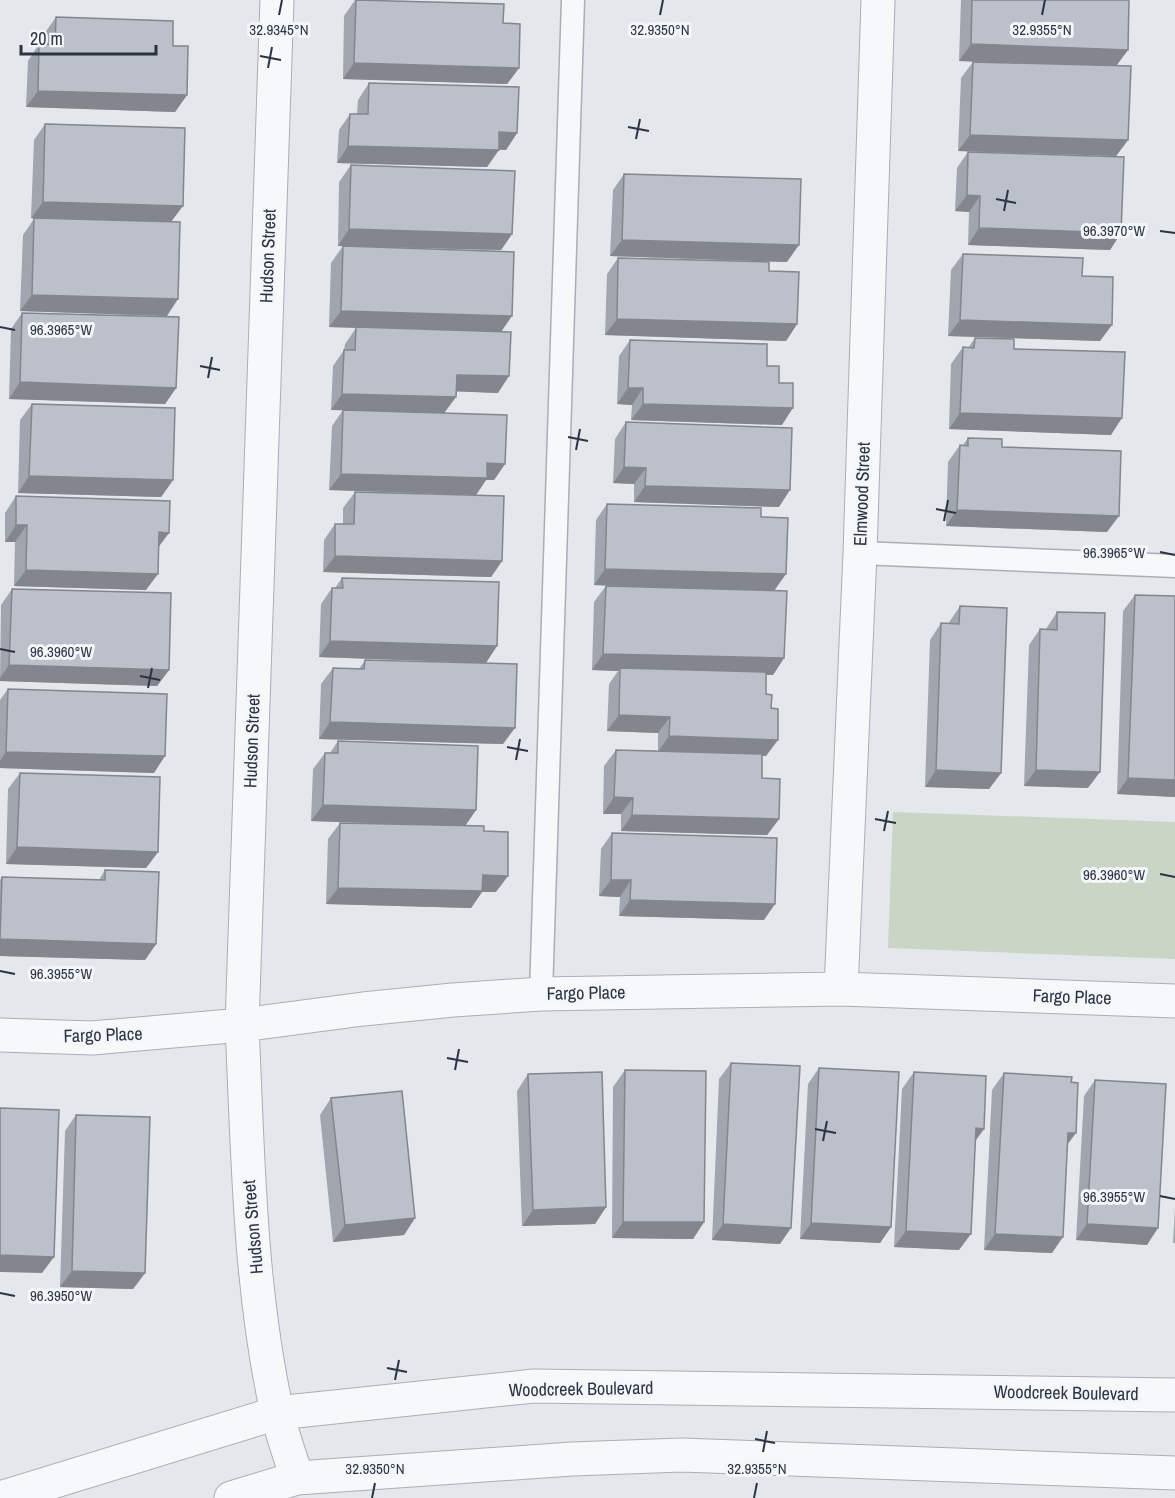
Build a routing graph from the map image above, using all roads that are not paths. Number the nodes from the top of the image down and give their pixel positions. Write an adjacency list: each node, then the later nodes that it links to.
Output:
1 (277, 0): 9 (street, Hudson Street)
2 (573, 0): 7 (lane)
3 (878, 0): 4 (street, Elmwood Street)
4 (860, 553): 5 (lane); 6 (street, Elmwood Street)
5 (1175, 566)
6 (842, 989): 7 (street, Fargo Place); 8 (street, Fargo Place)
7 (541, 994): 9 (street, Fargo Place)
8 (1175, 1001)
9 (242, 1025): 10 (street, Fargo Place); 12 (street, Hudson Street)
10 (0, 1035)
11 (1175, 1395): 12 (street, Woodcreek Boulevard)
12 (277, 1413): 14 (street, Hudson Street); 15 (street, Woodcreek Boulevard)
13 (1175, 1473): 14 (street)
14 (297, 1478): 16 (street)
15 (0, 1498)
16 (231, 1498)

